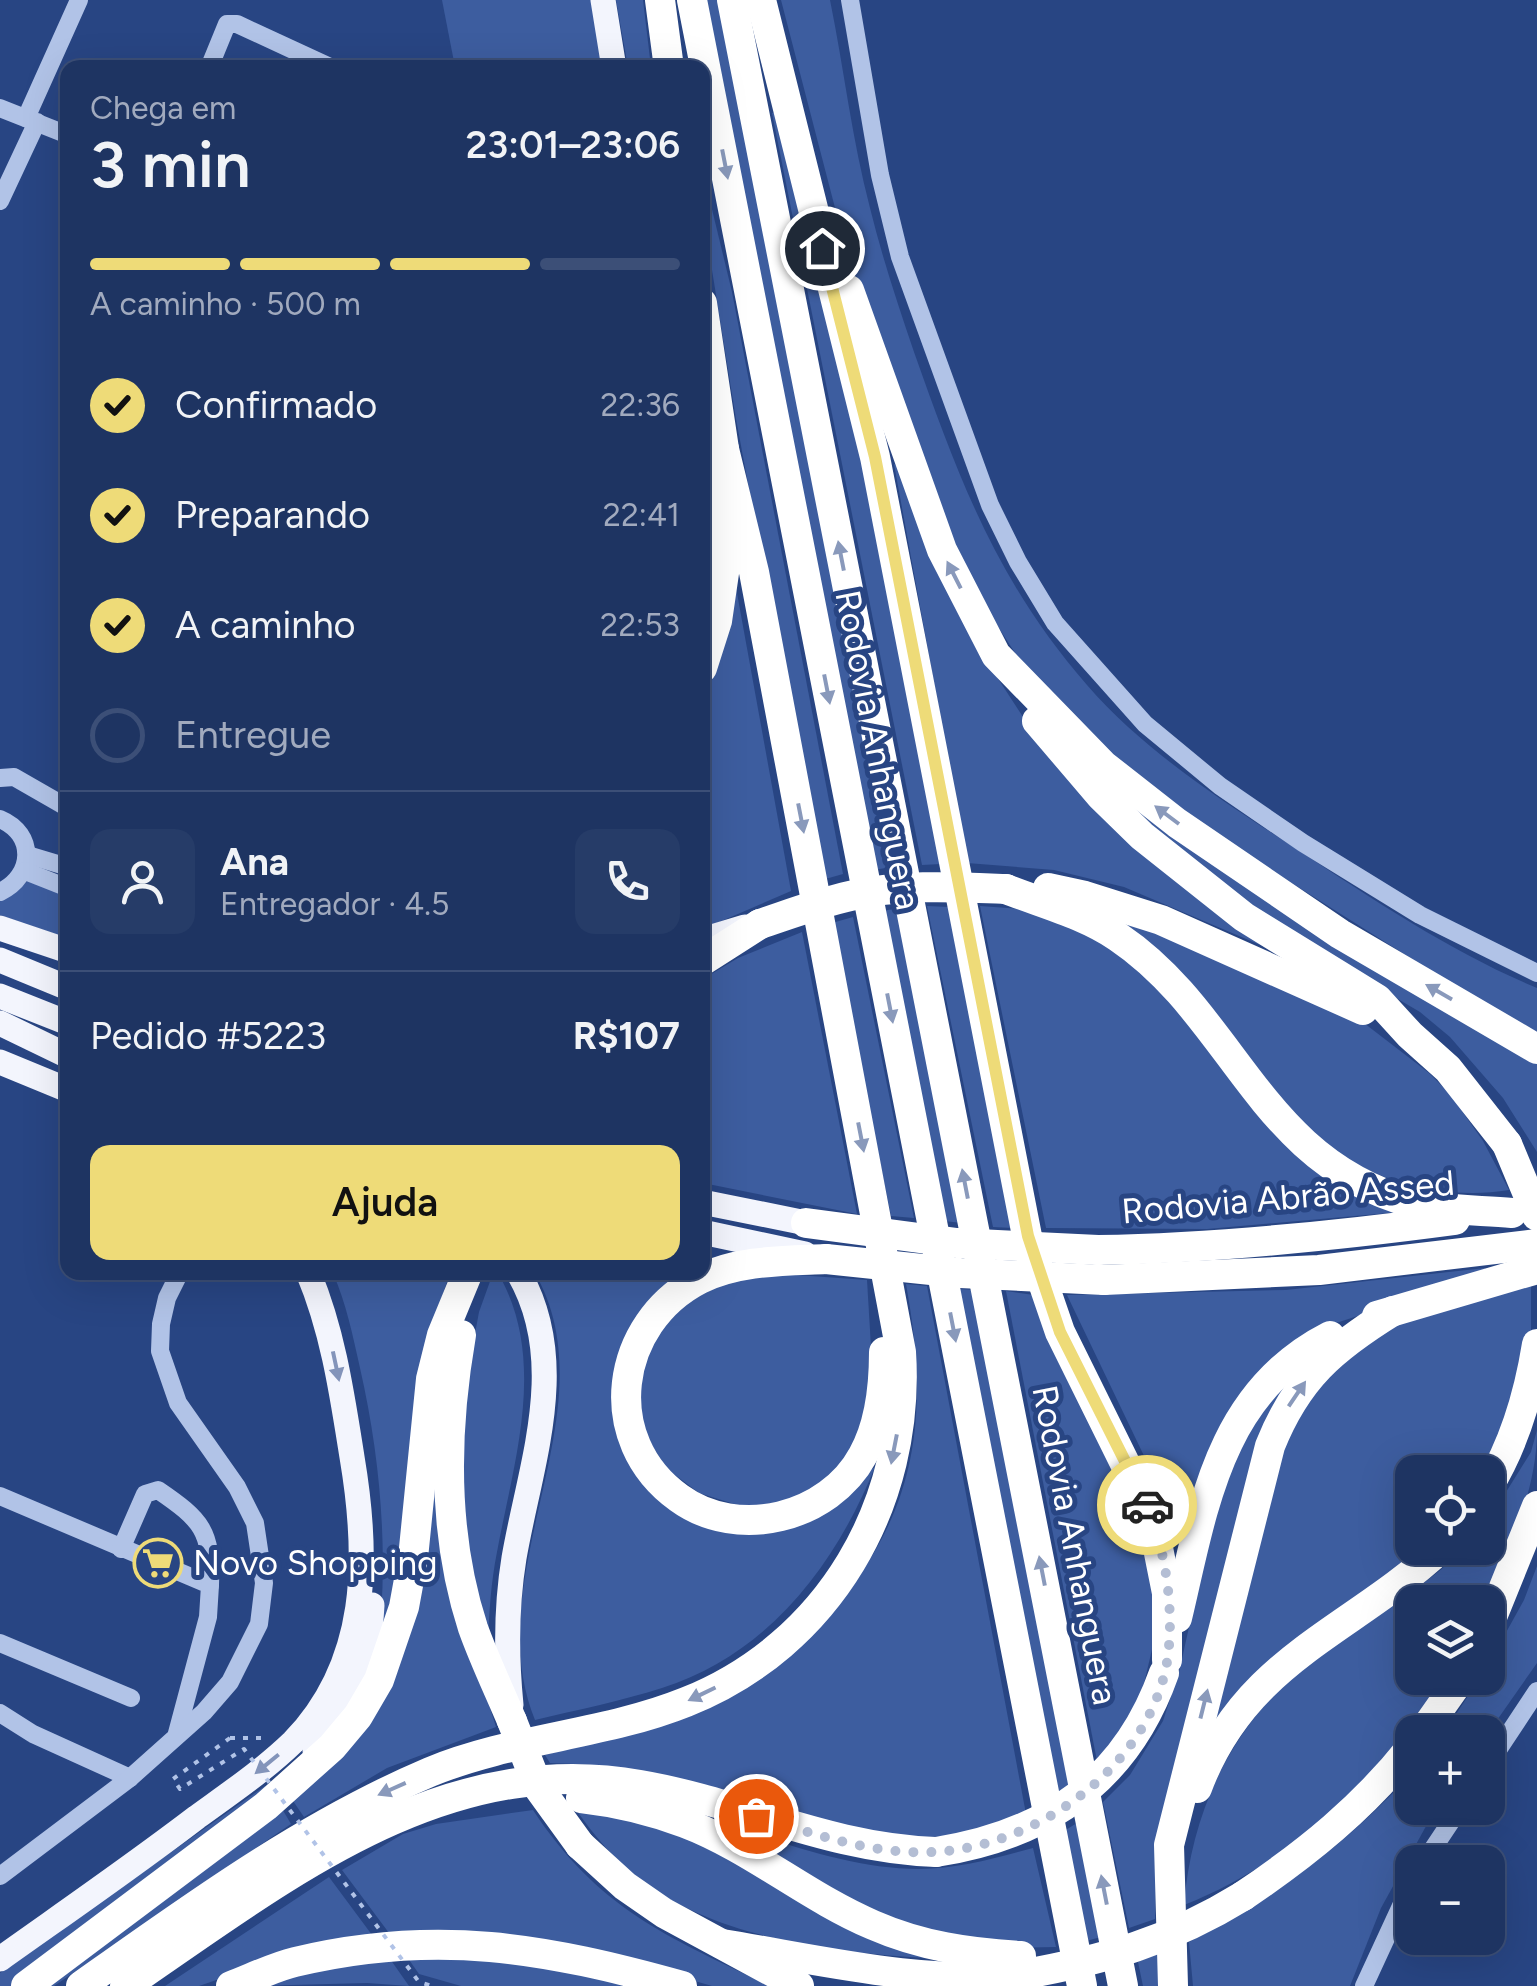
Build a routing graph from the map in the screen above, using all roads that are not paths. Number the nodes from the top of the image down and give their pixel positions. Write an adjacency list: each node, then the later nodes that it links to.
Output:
1 (80, 0): 15 (street)
2 (603, 0): 10 (main road)
3 (660, 0): 11 (highway)
4 (692, 0): 12 (highway, Rodovia Anhanguera, one-way to 12)
5 (732, 0): 100 (highway, Rodovia Anhanguera, one-way to 5)
6 (761, 0): 17 (highway)
7 (850, 0): 37 (street)
8 (213, 60): 9 (street)
9 (315, 60)
10 (613, 60)
11 (668, 60)
12 (704, 60)
13 (710, 92): 99 (highway, Rodovia Anhanguera, one-way to 99)
14 (0, 108): 15 (street)
15 (31, 120): 16 (street); 18 (street)
16 (60, 132)
17 (804, 178): 22 (highway, one-way to 17); 74 (highway)
18 (0, 201)
19 (710, 356): 20 (highway)
20 (724, 448): 21 (highway); 52 (highway, one-way to 52)
21 (710, 643)
22 (996, 655): 42 (highway); 43 (highway, one-way to 22)
23 (0, 778): 24 (street)
24 (60, 803)
25 (0, 819): 26 (street)
26 (26, 863): 27 (street); 28 (street); 30 (street)
27 (60, 866)
28 (60, 883)
29 (1006, 889): 31 (highway, bridge); 42 (highway); 48 (highway)
30 (0, 892)
31 (760, 924): 33 (main road); 35 (highway)
32 (0, 928): 34 (main road)
33 (710, 937)
34 (60, 948)
35 (710, 956)
36 (0, 960): 38 (main road)
37 (1537, 973)
38 (60, 985)
39 (0, 996): 40 (main road)
40 (60, 1020)
41 (0, 1023): 44 (main road)
42 (1410, 1034): 48 (highway, bridge)
43 (1537, 1049)
44 (60, 1052)
45 (0, 1062): 46 (main road)
46 (60, 1087)
47 (710, 1204): 49 (main road)
48 (1529, 1212): 54 (highway, Rodovia Abrão Assed)
49 (806, 1224): 54 (highway, Rodovia Abrão Assed, bridge)
50 (710, 1234): 53 (main road)
51 (1537, 1244): 54 (highway, Rodovia Abrão Assed)
52 (882, 1249): 62 (highway, Rodovia Abrão Assed); 94 (highway, one-way to 94)
53 (826, 1258): 54 (highway, Rodovia Abrão Assed, bridge); 56 (highway, Rodovia Abrão Assed)
54 (1101, 1265)
55 (1537, 1270): 63 (highway)
56 (710, 1275)
57 (176, 1280): 79 (street)
58 (311, 1280): 68 (main road, one-way to 68)
59 (465, 1280): 83 (highway)
60 (466, 1280): 78 (highway)
61 (521, 1280): 78 (main road)
62 (701, 1280)
63 (1393, 1311): 74 (highway); 88 (highway, one-way to 63)
64 (1537, 1344): 65 (highway)
65 (1505, 1455)
66 (0, 1496): 69 (street)
67 (1537, 1506): 72 (highway)
68 (363, 1536): 83 (main road); 91 (main road, one-way to 91)
69 (121, 1549): 71 (street); 71 (street)
70 (1421, 1565): 88 (highway)
71 (210, 1585): 79 (street)
72 (1505, 1585)
73 (0, 1643): 75 (street)
74 (1166, 1666): 85 (highway, bridge)
75 (131, 1698)
76 (1534, 1701): 80 (street)
77 (0, 1713): 81 (street)
78 (512, 1721): 90 (highway, bridge)
79 (177, 1734): 84 (street)
80 (1505, 1741)
81 (101, 1763): 84 (street); 86 (street)
82 (1395, 1766): 92 (highway, bridge)
83 (300, 1775): 93 (highway)
84 (130, 1778): 86 (street)
85 (509, 1786): 92 (highway); 95 (highway)
86 (98, 1800): 87 (street)
87 (0, 1876)
88 (1169, 1902): 101 (highway)
89 (1395, 1917): 102 (street)
90 (722, 1944): 92 (highway); 98 (highway)
91 (0, 1959)
92 (1021, 1965)
93 (26, 1986)
94 (81, 1986)
95 (125, 1986)
96 (230, 1986): 97 (highway)
97 (682, 1986)
98 (799, 1986)
99 (1082, 1986)
100 (1123, 1986)
101 (1174, 1986)
102 (1364, 1986)

